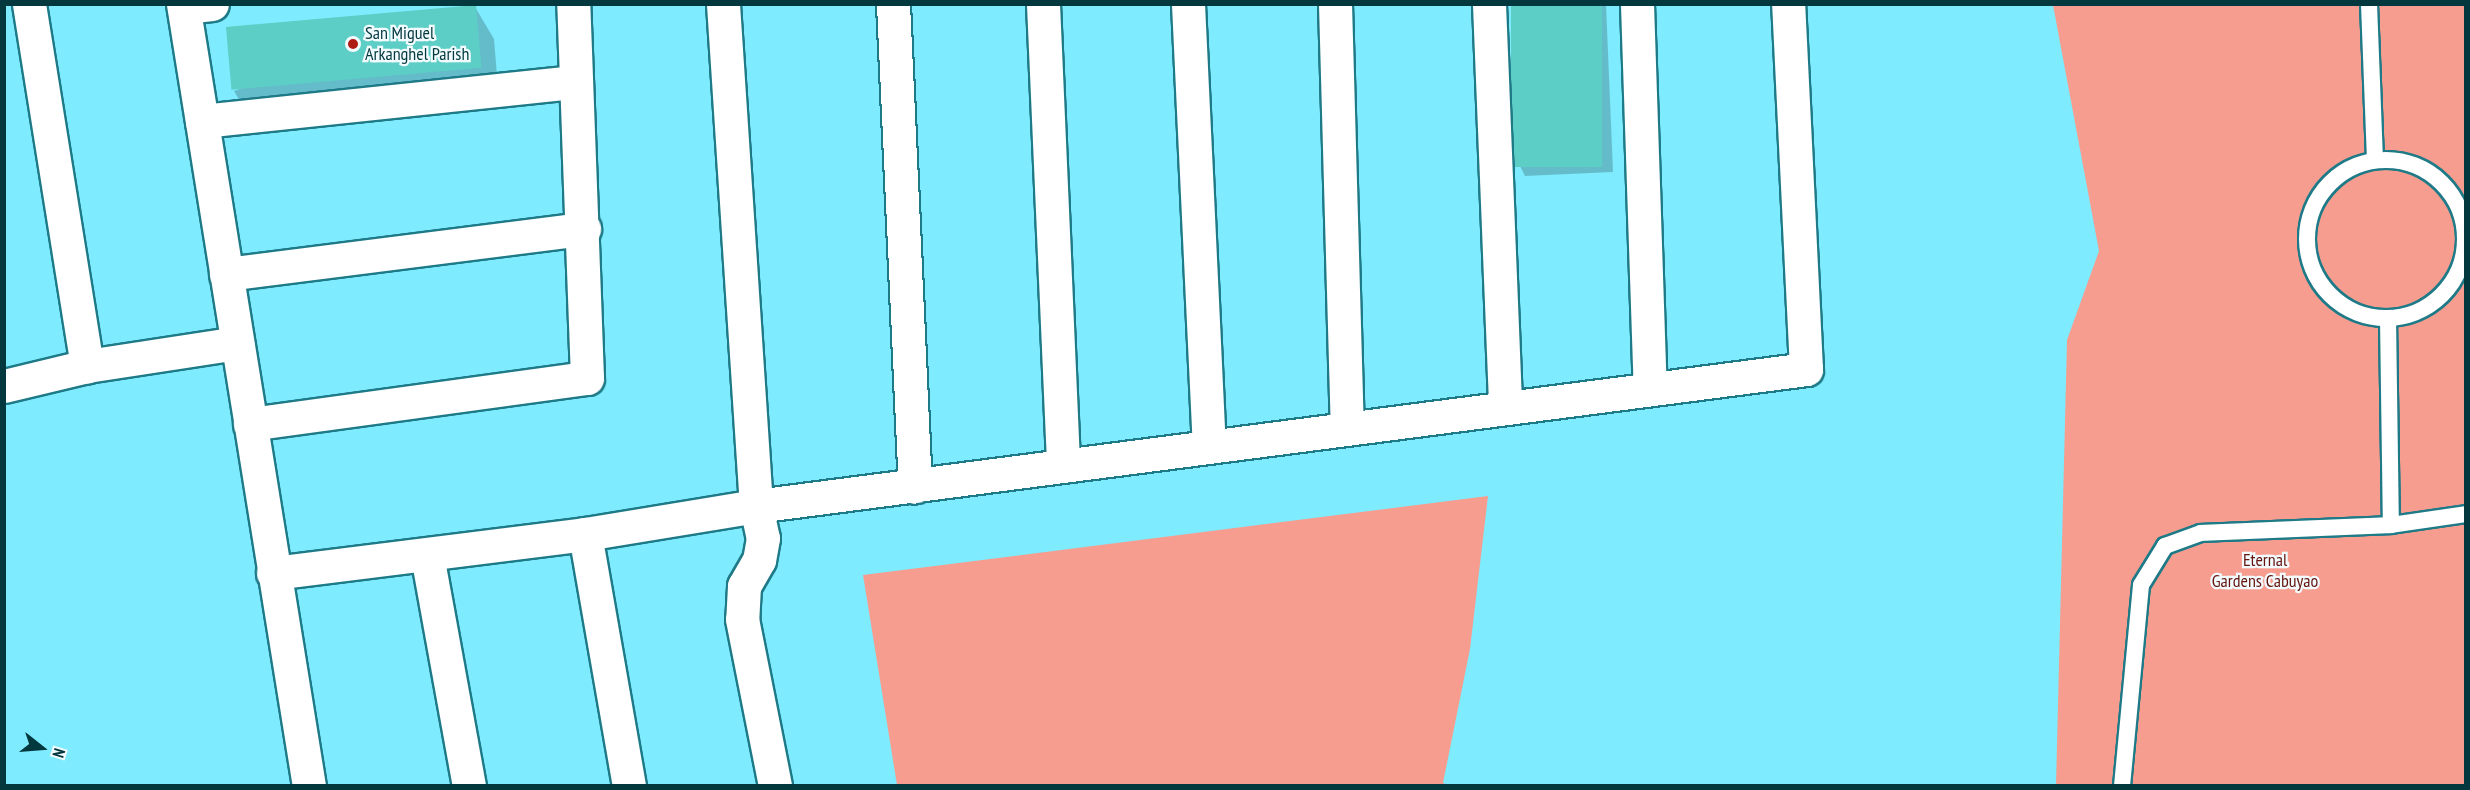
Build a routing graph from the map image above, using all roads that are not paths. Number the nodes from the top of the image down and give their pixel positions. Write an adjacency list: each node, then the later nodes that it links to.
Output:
1 (29, 4): 21 (street)
2 (573, 4): 13 (street)
3 (723, 4): 30 (street)
4 (893, 4): 29 (street)
5 (1043, 4): 28 (street)
6 (1188, 4): 27 (street)
7 (1335, 4): 26 (street)
8 (1489, 4): 24 (street)
9 (1637, 4): 23 (street)
10 (1788, 4): 23 (street)
11 (2369, 4): 15 (lane)
12 (193, 5): 14 (street)
13 (574, 82): 14 (street); 16 (street)
14 (202, 121): 18 (street)
15 (2375, 159): 17 (lane); 19 (lane)
16 (584, 229): 18 (street); 25 (street)
17 (2462, 269): 19 (lane)
18 (226, 274): 20 (street)
19 (2388, 318): 32 (lane)
20 (237, 343): 21 (street); 25 (street)
21 (87, 366): 22 (street)
22 (4, 386)
23 (1650, 387): 24 (street)
24 (1505, 407): 26 (street)
25 (250, 424): 35 (street)
26 (1347, 428): 27 (street)
27 (1209, 446): 28 (street)
28 (1064, 466): 29 (street)
29 (915, 486): 30 (street)
30 (756, 506): 33 (street); 39 (street)
31 (2466, 514): 32 (lane)
32 (2391, 525): 40 (lane)
33 (585, 534): 34 (street); 38 (street)
34 (427, 555): 35 (street); 37 (street)
35 (273, 573): 36 (street)
36 (309, 786)
37 (469, 786)
38 (629, 786)
39 (775, 786)
40 (2122, 786)

